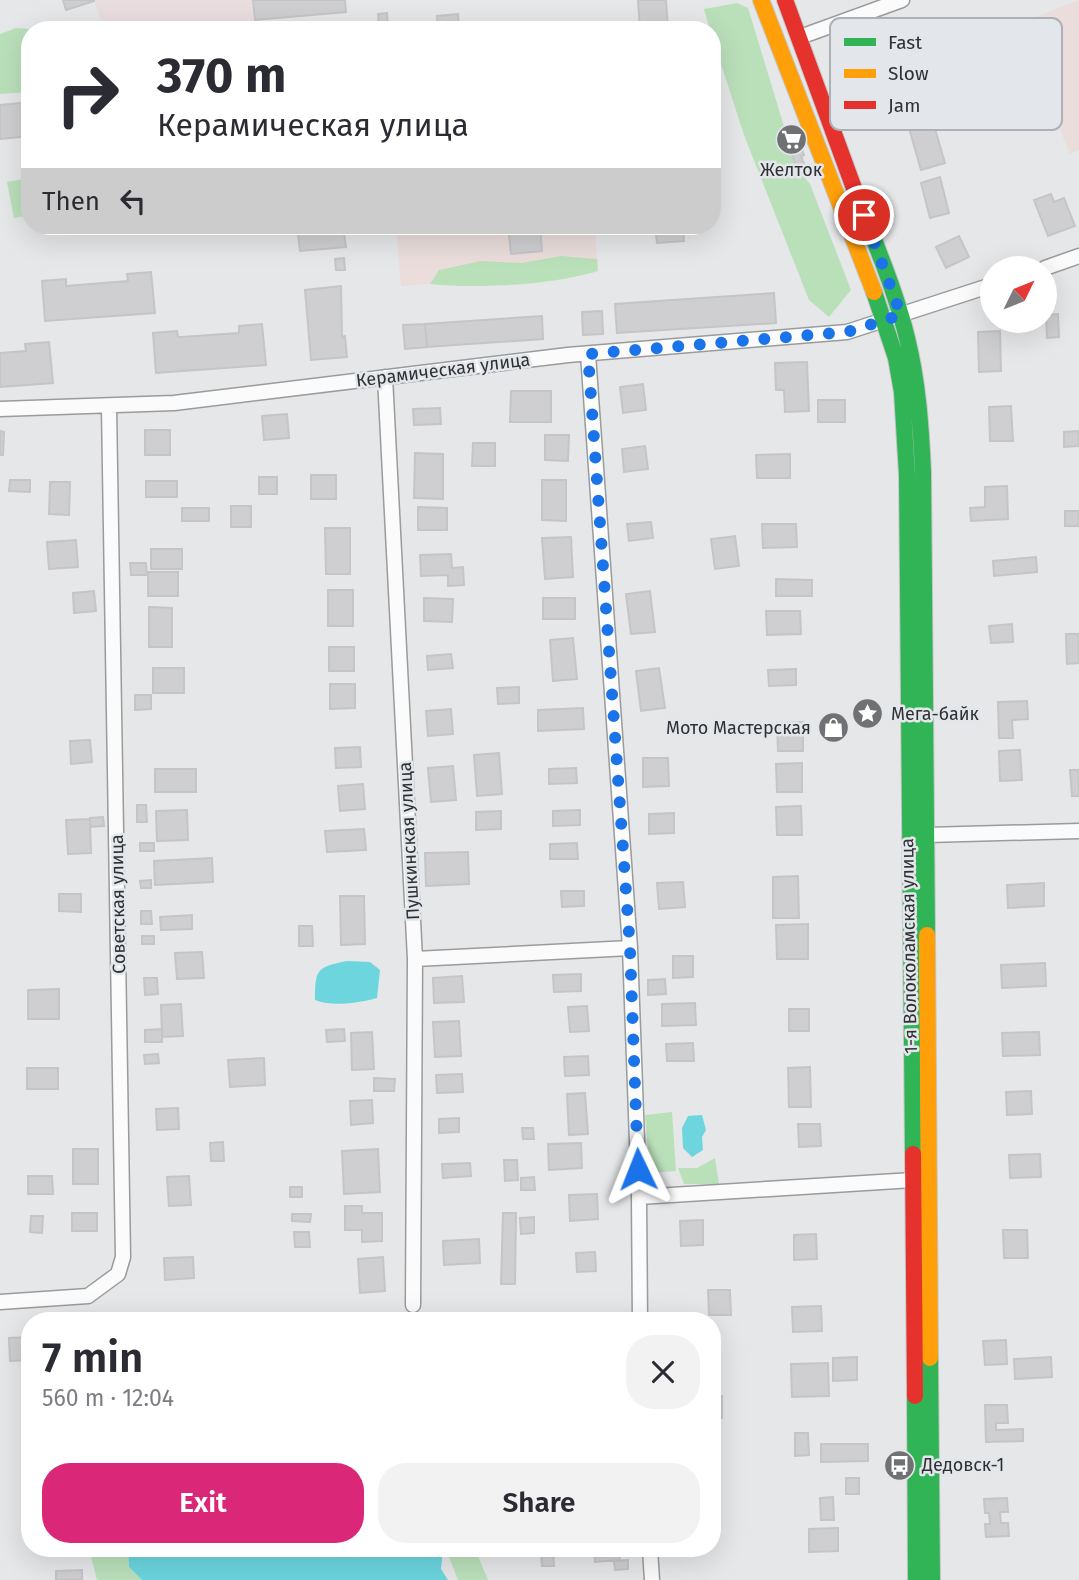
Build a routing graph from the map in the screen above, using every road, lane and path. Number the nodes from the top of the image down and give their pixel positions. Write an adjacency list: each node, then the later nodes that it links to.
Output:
1 (761, 0): 13 (main road, 1-я Волоколамская улица)
2 (785, 0): 6 (main road, 1-я Волоколамская улица)
3 (902, 0): 4 (street)
4 (852, 18)
5 (830, 26): 6 (street)
6 (800, 37): 7 (main road, 1-я Волоколамская улица)
7 (830, 120)
8 (834, 130): 12 (main road, 1-я Волоколамская улица)
9 (1079, 256): 10 (street)
10 (1057, 264)
11 (980, 289): 12 (street)
12 (901, 315): 13 (street); 19 (main road, 1-я Волоколамская улица)
13 (885, 320): 14 (street, Керамическая улица); 22 (main road, 1-я Волоколамская улица)
14 (588, 354): 15 (street, Керамическая улица); 20 (street)
15 (385, 377): 16 (street, Керамическая улица); 21 (street, Пушкинская улица)
16 (109, 407): 17 (street, Керамическая улица); 24 (street, Советская улица)
17 (0, 409)
18 (1079, 831): 19 (street)
19 (927, 835): 30 (main road, 1-я Волоколамская улица)
20 (630, 948): 21 (street); 23 (street)
21 (415, 959): 25 (street, Пушкинская улица)
22 (913, 1180): 23 (street); 29 (main road, 1-я Волоколамская улица)
23 (639, 1197): 26 (street)
24 (0, 1301)
25 (413, 1305)
26 (640, 1312)
27 (651, 1557): 28 (street)
28 (652, 1580)
29 (916, 1580)
30 (932, 1580)

